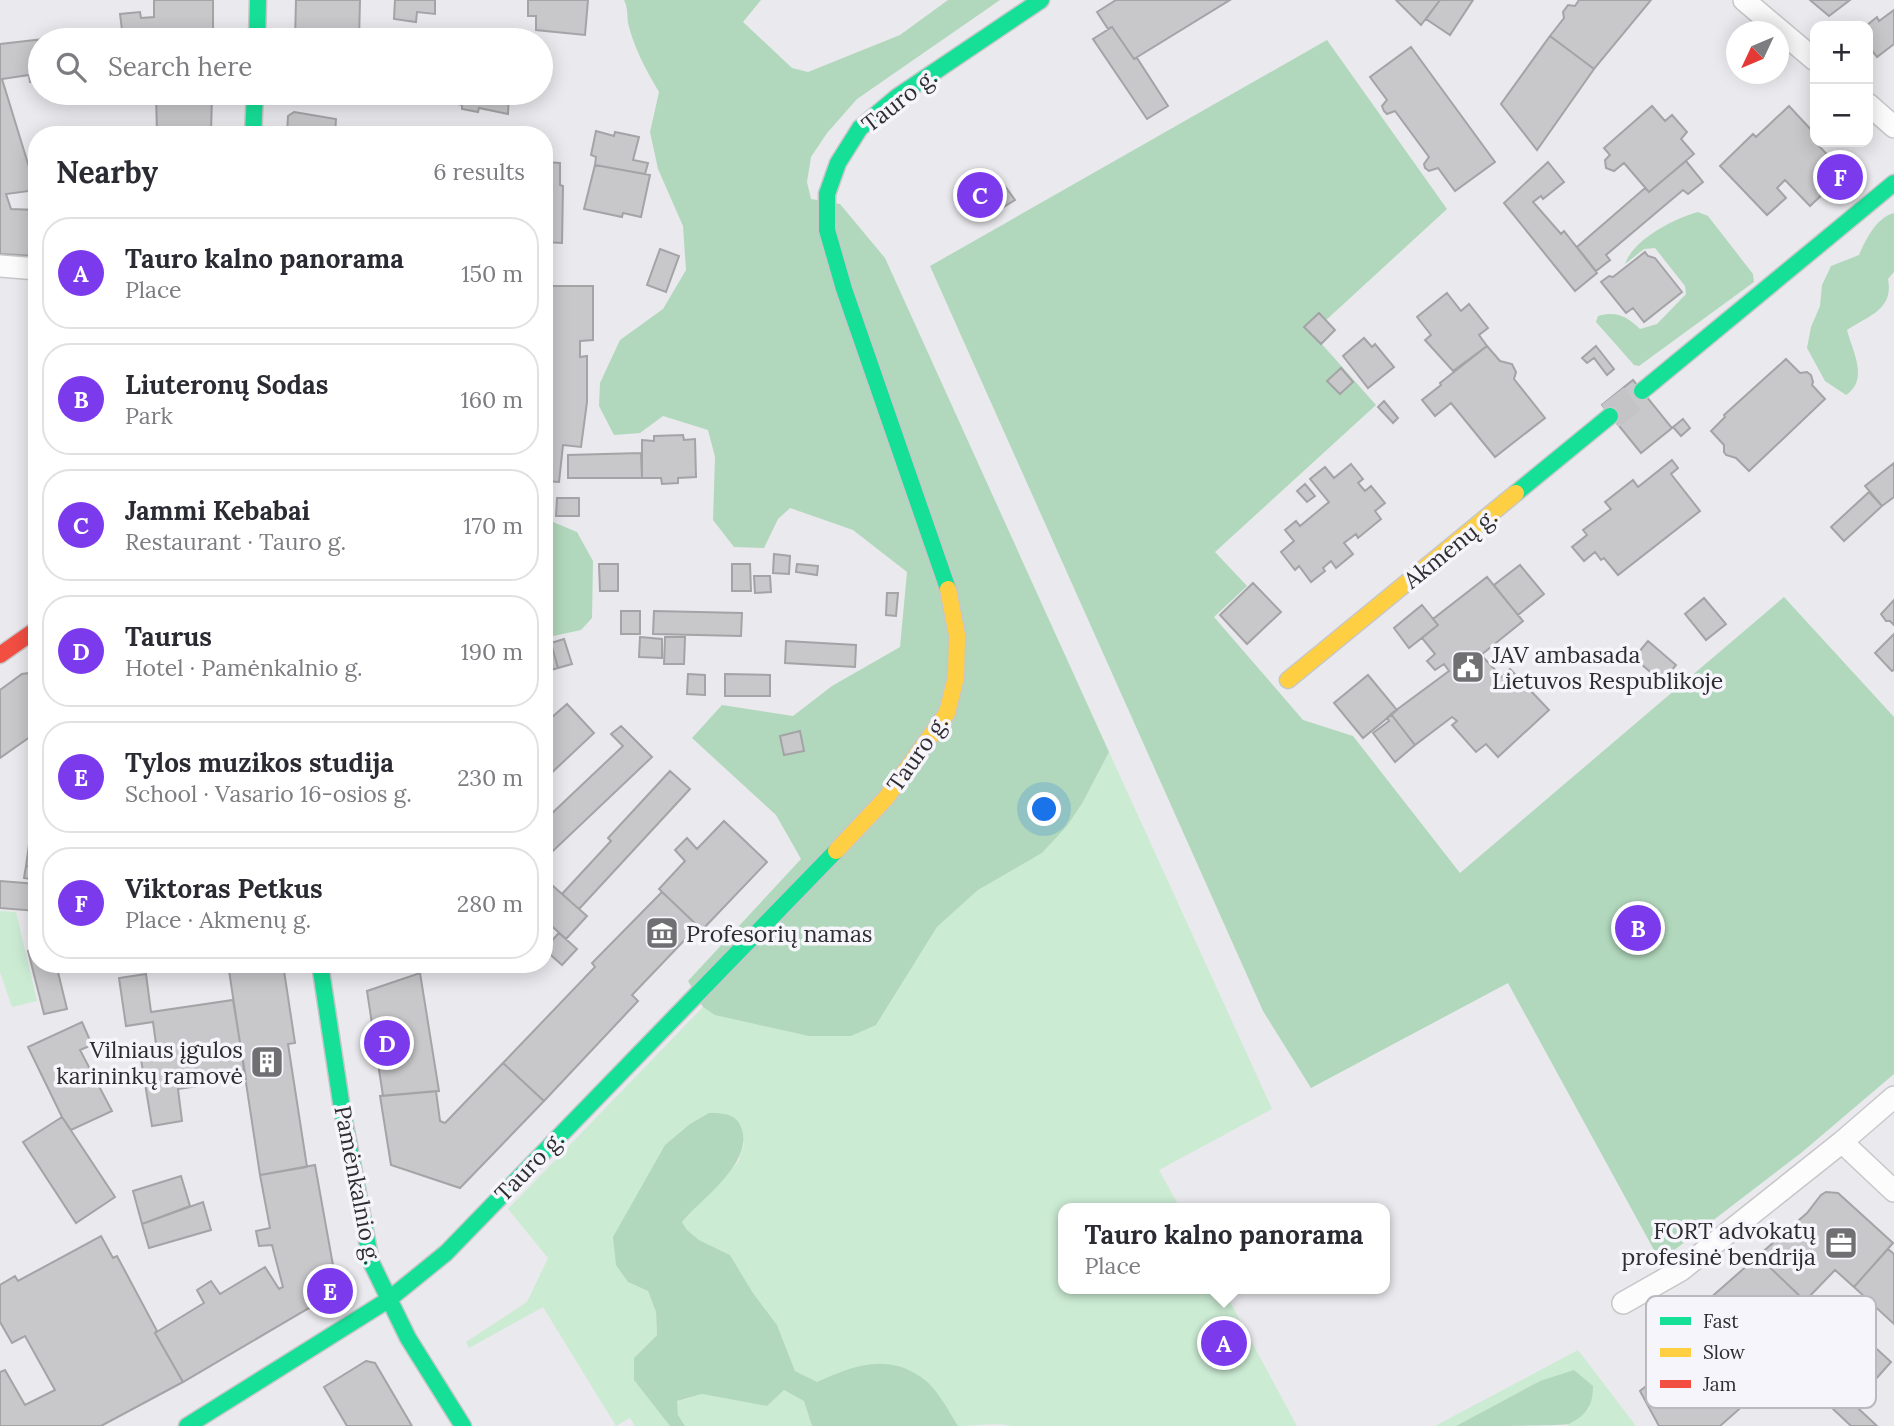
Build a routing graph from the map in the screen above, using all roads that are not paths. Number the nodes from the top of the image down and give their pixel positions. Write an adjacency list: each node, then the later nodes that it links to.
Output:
1 (258, 0): 4 (main road)
2 (1041, 0): 22 (main road, Tauro g.)
3 (1744, 0): 5 (street)
4 (257, 28)
5 (1810, 56)
6 (254, 105): 8 (main road)
7 (1873, 108): 9 (street)
8 (253, 126)
9 (1894, 127)
10 (1894, 183): 13 (main road)
11 (0, 266): 12 (street)
12 (28, 268)
13 (1642, 391)
14 (1611, 416): 17 (main road, Akmenų g.)
15 (28, 635): 16 (main road)
16 (0, 655)
17 (1288, 680)
18 (321, 973): 22 (main road, Pamėnkalnio g.)
19 (1894, 1097): 20 (street)
20 (1842, 1142): 21 (street); 23 (street)
21 (1894, 1191)
22 (388, 1300): 24 (main road, Tauro g.); 25 (main road, Pamėnkalnio g.)
23 (1623, 1303)
24 (187, 1426)
25 (463, 1426)

